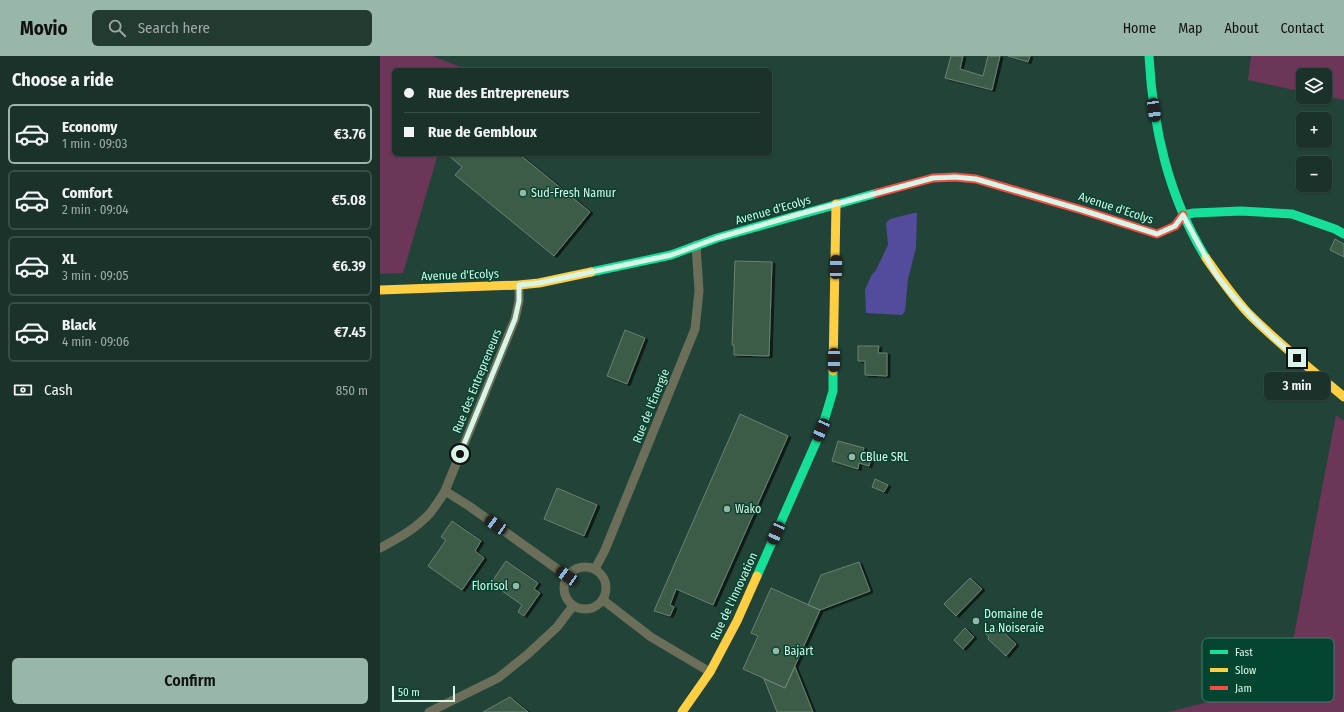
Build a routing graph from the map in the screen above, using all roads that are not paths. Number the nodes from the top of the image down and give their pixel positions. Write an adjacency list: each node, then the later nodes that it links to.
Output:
1 (1150, 56): 3 (street)
2 (836, 204): 3 (street, Avenue d'Ecolys); 5 (street, Avenue d'Ecolys); 15 (street, Rue de l'Innovation)
3 (1183, 215): 4 (street); 8 (street)
4 (1344, 234)
5 (696, 245): 6 (street, Avenue d'Ecolys); 11 (street, Rue de l'Énergie)
6 (519, 285): 7 (street, Avenue d'Ecolys); 9 (street, Rue des Entrepreneurs)
7 (380, 290)
8 (1344, 397)
9 (445, 491): 10 (street, Rue des Entrepreneurs); 12 (street)
10 (380, 548)
11 (595, 569): 12 (street); 13 (street)
12 (567, 576): 14 (street)
13 (603, 600): 14 (street); 15 (street)
14 (573, 606): 16 (street)
15 (710, 672): 17 (street, Rue de l'Innovation)
16 (429, 712)
17 (682, 712)

